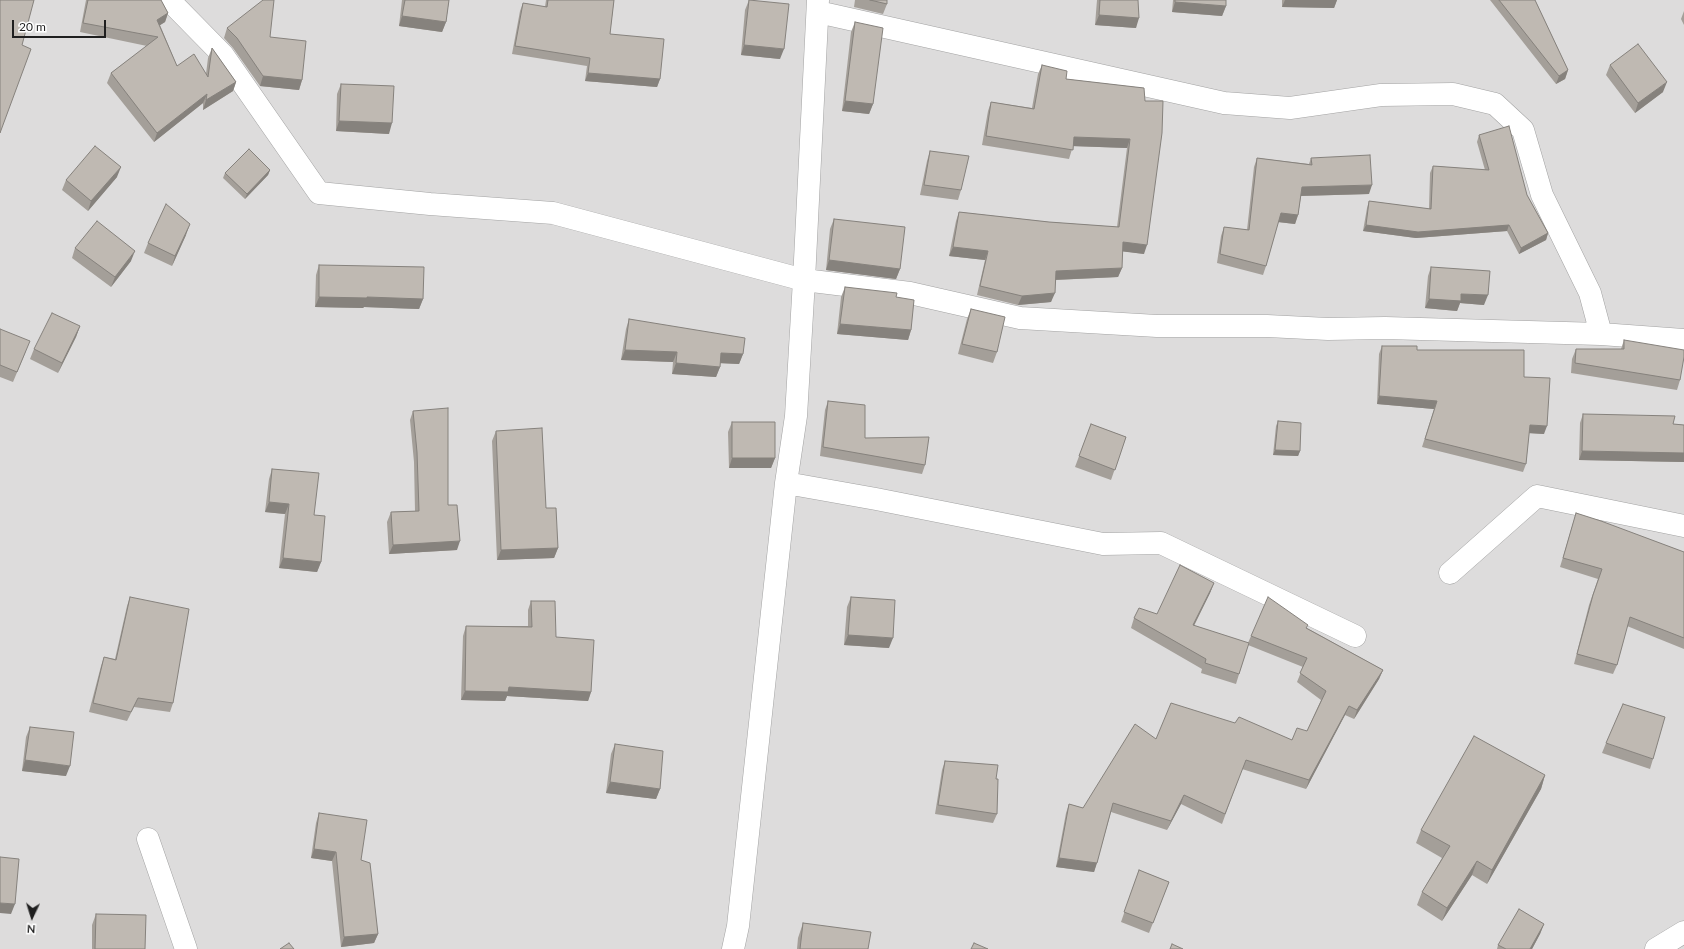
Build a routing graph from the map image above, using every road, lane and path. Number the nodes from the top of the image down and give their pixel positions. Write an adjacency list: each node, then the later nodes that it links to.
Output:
1 (169, 0): 3 (street)
2 (818, 6): 3 (street); 4 (street)
3 (804, 280): 4 (street); 6 (street)
4 (1601, 334): 5 (street)
5 (1684, 340)
6 (786, 483): 9 (street); 13 (street)
7 (1684, 526): 8 (street)
8 (1450, 573)
9 (1355, 636)
10 (148, 839): 12 (street)
11 (1684, 932): 14 (street)
12 (186, 949)
13 (733, 949)
14 (1656, 949)

